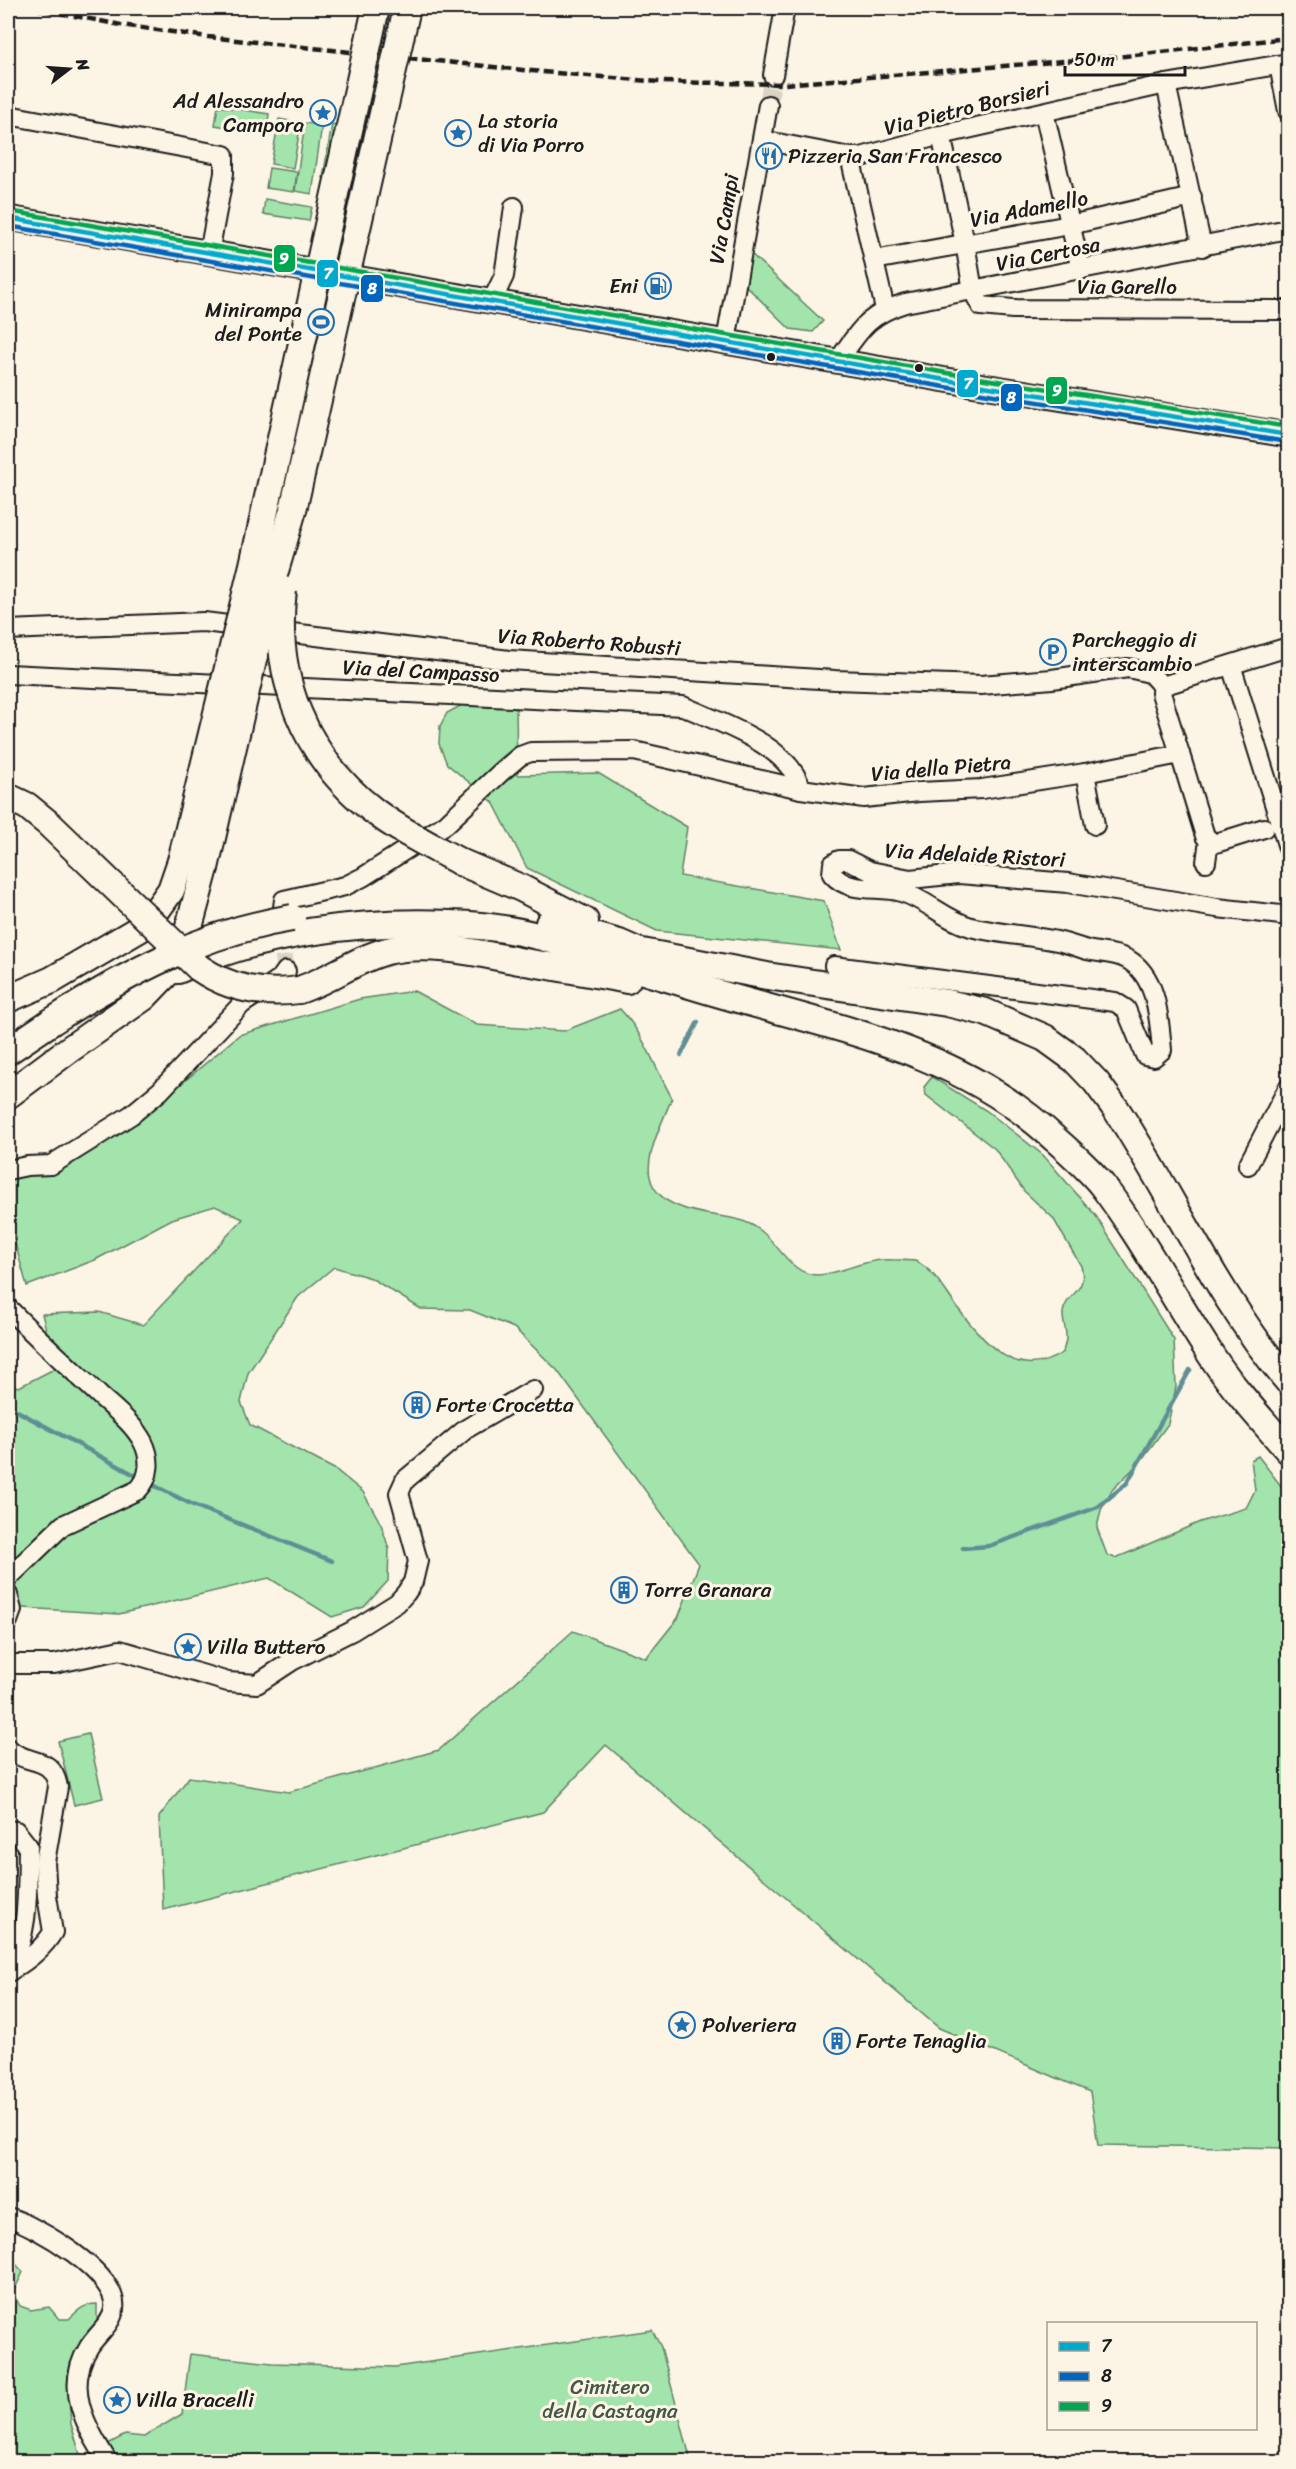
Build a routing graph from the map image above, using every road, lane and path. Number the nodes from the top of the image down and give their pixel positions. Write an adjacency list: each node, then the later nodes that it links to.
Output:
1 (376, 8): 46 (highway, bridge)
2 (407, 8): 31 (highway, bridge)
3 (785, 8): 5 (street)
4 (1284, 64): 6 (street, Via Pietro Borsieri); 8 (street)
5 (773, 75)
6 (1166, 84): 9 (street, Via Pietro Borsieri); 14 (street)
7 (768, 105): 12 (street, Via Campi)
8 (1288, 111)
9 (1044, 112): 11 (street, Via Pietro Borsieri); 17 (street)
10 (8, 115): 21 (street)
11 (941, 135): 13 (street, Via Pietro Borsieri); 19 (street)
12 (762, 140): 13 (street, Via Pietro Borsieri); 28 (street, Via Campi)
13 (850, 158): 22 (street)
14 (1192, 197): 17 (street, Via Adamello); 20 (street)
15 (514, 207): 25 (street)
16 (8, 218): 21 (main road)
17 (1070, 225): 19 (street, Via Adamello); 23 (street)
18 (1288, 229): 20 (street, Via Certosa)
19 (965, 243): 22 (street, Via Adamello); 24 (street)
20 (1202, 247): 23 (street, Via Certosa)
21 (209, 253): 25 (main road)
22 (874, 260): 26 (street)
23 (1081, 270): 24 (street, Via Certosa)
24 (974, 291): 26 (street, Via Certosa); 27 (street, Via Garello)
25 (492, 301): 28 (main road)
26 (885, 309): 29 (street, Via Certosa)
27 (1288, 310)
28 (726, 341): 29 (main road)
29 (838, 361): 30 (main road)
30 (1288, 435)
31 (293, 510): 46 (highway, bridge); 50 (highway, bridge)
32 (8, 630): 36 (street, Via Roberto Robusti)
33 (1288, 647): 34 (street)
34 (1231, 665): 36 (street); 44 (street)
35 (8, 674): 39 (street, Via del Campasso)
36 (1162, 686): 37 (street)
37 (1180, 754): 38 (street, Via della Pietra); 43 (street)
38 (1085, 773): 39 (street, Via della Pietra); 41 (street)
39 (801, 789): 48 (street, Via della Pietra)
40 (8, 797): 54 (highway, bridge)
41 (1095, 825)
42 (1264, 828): 43 (street)
43 (1209, 840): 45 (street)
44 (1288, 848)
45 (1206, 862)
46 (193, 865): 53 (highway); 61 (highway)
47 (1288, 913): 51 (street, Via Adelaide Ristori)
48 (286, 923): 50 (highway); 58 (highway, bridge)
49 (945, 928): 51 (street, Via Adelaide Ristori)
50 (619, 943): 65 (highway)
51 (1087, 950): 52 (street, Via Adelaide Ristori)
52 (834, 966)
53 (52, 980): 55 (highway); 57 (highway)
54 (293, 981): 56 (highway); 63 (street)
55 (8, 999)
56 (737, 999): 59 (highway); 67 (highway)
57 (8, 1012)
58 (8, 1051)
59 (8, 1075)
60 (1288, 1088): 62 (street)
61 (8, 1095)
62 (1248, 1165)
63 (8, 1170)
64 (8, 1308): 68 (street)
65 (1288, 1381)
66 (533, 1390): 71 (street)
67 (1288, 1450)
68 (8, 1578)
69 (8, 1595): 70 (street)
70 (8, 1621)
71 (8, 1664)
72 (8, 1749): 74 (street)
73 (10, 1826): 74 (street)
74 (9, 1973)
75 (8, 2217): 76 (street)
76 (108, 2462)

